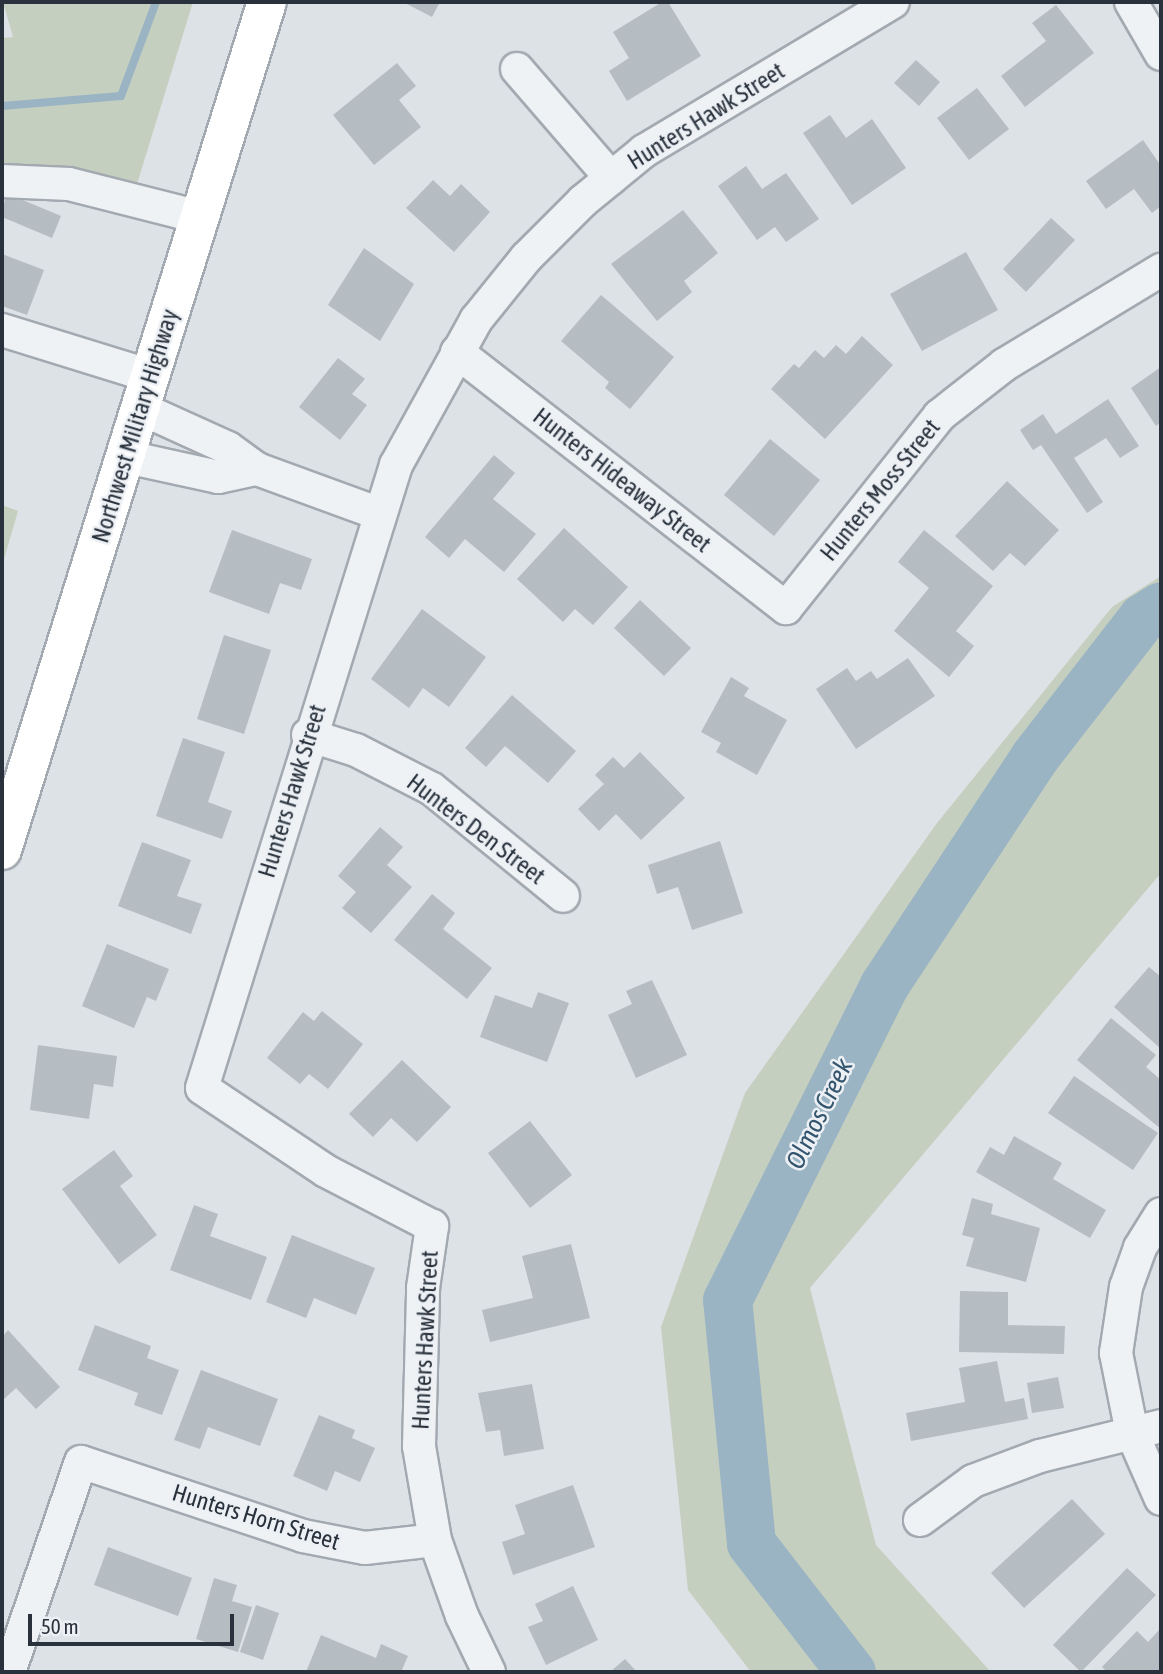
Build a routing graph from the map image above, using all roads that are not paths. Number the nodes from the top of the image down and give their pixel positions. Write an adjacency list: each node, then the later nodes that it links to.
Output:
1 (267, 2): 8 (main road, Northwest Military Highway)
2 (892, 2): 6 (street, Hunters Hawk Street)
3 (1131, 2): 4 (street)
4 (1161, 54)
5 (517, 69): 6 (street)
6 (611, 178): 11 (street, Hunters Hawk Street)
7 (2, 181): 8 (street)
8 (200, 217): 12 (main road, Northwest Military Highway)
9 (1161, 270): 16 (street, Hunters Moss Street)
10 (2, 330): 12 (street)
11 (457, 352): 15 (street, Hunters Hawk Street); 16 (street, Hunters Hideaway Street)
12 (146, 393): 13 (main road, Northwest Military Highway); 14 (street)
13 (127, 457): 14 (street); 18 (main road, Northwest Military Highway)
14 (257, 469): 15 (street)
15 (380, 514): 17 (street, Hunters Hawk Street)
16 (786, 608)
17 (308, 735): 19 (street, Hunters Den Street); 24 (street, Hunters Hawk Street)
18 (2, 850)
19 (564, 896)
20 (1161, 1214): 21 (street)
21 (1147, 1430): 22 (street); 23 (street)
22 (1161, 1499)
23 (920, 1520)
24 (435, 1540): 25 (street, Hunters Horn Street); 26 (street, Hunters Hawk Street)
25 (9, 1672)
26 (489, 1672)

